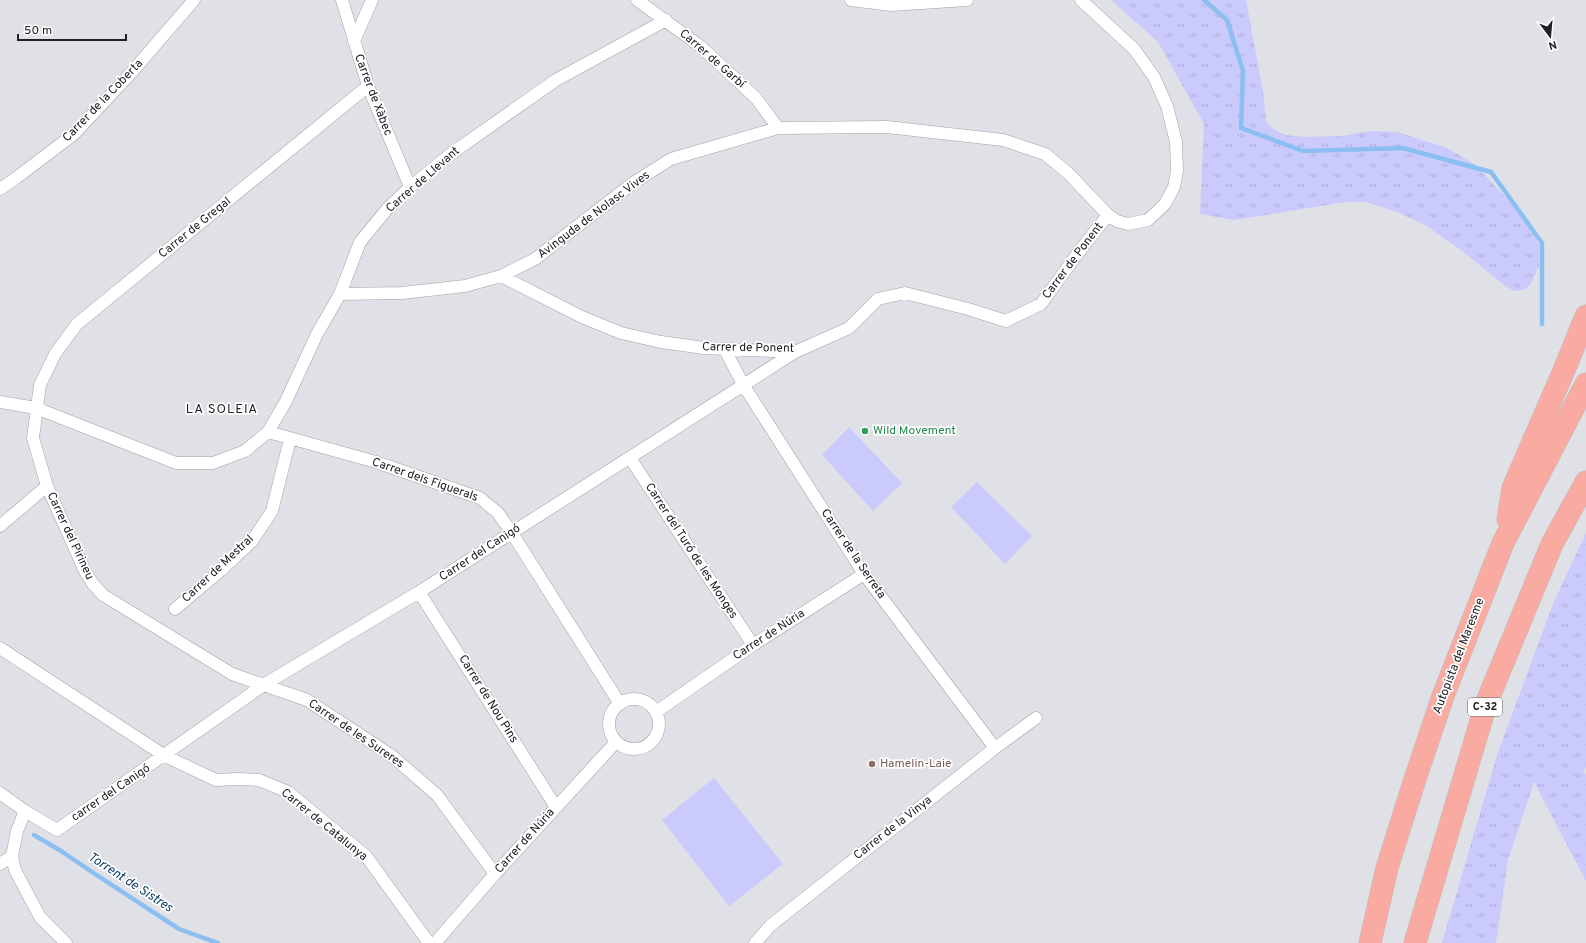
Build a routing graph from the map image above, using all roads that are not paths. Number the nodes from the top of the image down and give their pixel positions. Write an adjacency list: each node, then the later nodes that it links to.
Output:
1 (194, 0): 13 (street, Carrer de la Coberta)
2 (342, 0): 9 (street, Carrer de Xàbec)
3 (372, 0): 9 (street)
4 (637, 0): 8 (street, Carrer de Garbí)
5 (851, 0): 6 (street)
6 (967, 0)
7 (1081, 0): 14 (street)
8 (666, 20): 11 (street, Carrer de Garbí); 12 (street, Carrer de Llevant)
9 (354, 41): 10 (street, Carrer de Xàbec)
10 (368, 86): 12 (street, Carrer de Xàbec); 23 (street, Carrer de Gregal)
11 (778, 128): 14 (street, Avinguda de Nolasc Vives); 15 (street, Avinguda de Nolasc Vives)
12 (410, 187): 16 (street, Carrer de Llevant)
13 (0, 189)
14 (1108, 215): 19 (street, Carrer de Ponent)
15 (501, 276): 16 (street, Avinguda de Nolasc Vives); 18 (street, Carrer de Ponent)
16 (340, 294): 24 (street, Carrer de Llevant)
17 (1586, 316): 31 (highway)
18 (725, 350): 19 (street, Carrer de Ponent); 21 (street, Carrer de la Serreta)
19 (795, 352): 21 (street, Carrer del Canigó)
20 (1586, 384): 31 (highway, Autopista del Maresme)
21 (744, 386): 26 (street, Carrer del Canigó); 32 (street, Carrer de la Serreta)
22 (1, 401): 23 (street)
23 (36, 408): 24 (street, Carrer de Llevant); 28 (street, Carrer del Pirineu)
24 (268, 432): 25 (street, Carrer dels Figuerals)
25 (290, 439): 30 (street, Carrer dels Figuerals); 34 (street, Carrer de Mestral)
26 (630, 458): 30 (street, Carrer del Canigó); 35 (street, Carrer del Turó de les Monges)
27 (1586, 482): 55 (highway, C-32)
28 (47, 486): 29 (street); 37 (street, Carrer del Pirineu)
29 (0, 526)
30 (512, 533): 33 (street, Carrer del Canigó); 38 (street, Carrer dels Figuerals)
31 (1503, 543): 54 (highway, Autopista del Maresme)
32 (864, 574): 35 (street, Carrer de Núria); 42 (street, Carrer de la Serreta)
33 (419, 592): 37 (street, Carrer del Canigó); 45 (street, Carrer de Nou Pins)
34 (175, 609)
35 (753, 645): 39 (street, Carrer de Núria)
36 (0, 648): 43 (street, Carrer de Catalunya)
37 (265, 684): 43 (street, Carrer del Canigó); 49 (street, Carrer de les Sureres)
38 (620, 704): 39 (street); 41 (street)
39 (656, 712): 41 (street)
40 (1036, 718): 42 (street, Carrer de la Vinya)
41 (616, 742): 45 (street, Carrer de Núria)
42 (995, 748): 53 (street, Carrer de la Vinya)
43 (165, 756): 46 (street, carrer del Canigó); 51 (street, Carrer de Catalunya)
44 (0, 793): 46 (street)
45 (556, 807): 49 (street, Carrer de Núria)
46 (25, 811): 47 (street)
47 (12, 856): 48 (street); 50 (street)
48 (0, 864)
49 (495, 874): 52 (street, Carrer de Núria)
50 (66, 943)
51 (429, 943)
52 (435, 943)
53 (755, 943)
54 (1370, 943)
55 (1415, 943)

